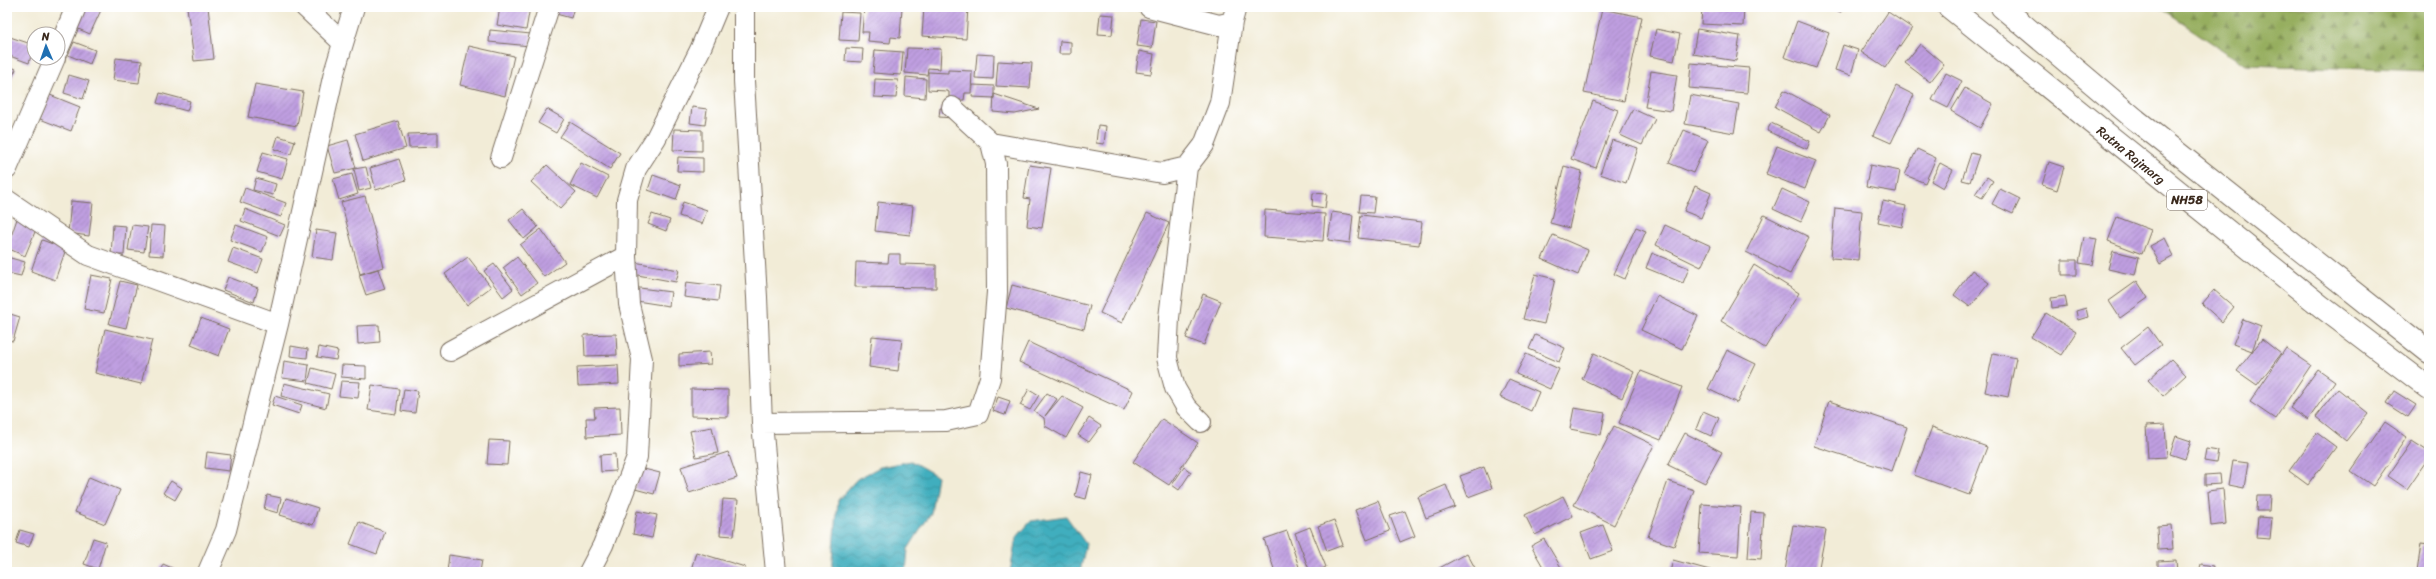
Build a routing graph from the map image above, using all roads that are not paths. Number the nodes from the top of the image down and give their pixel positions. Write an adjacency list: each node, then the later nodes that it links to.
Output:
1 (76, 7): 11 (street)
2 (305, 7): 12 (street)
3 (354, 7): 12 (street)
4 (549, 7): 16 (street)
5 (718, 7): 20 (street)
6 (744, 7): 26 (street)
7 (1149, 7): 10 (street)
8 (1949, 7): 24 (main road, Ratna Rajmarg / NH58)
9 (2002, 7): 23 (main road, NH58)
10 (1234, 14): 17 (street)
11 (66, 31)
12 (343, 43): 21 (street)
13 (51, 66): 18 (street)
14 (952, 107): 15 (street)
15 (991, 143): 17 (street); 26 (street)
16 (501, 158)
17 (1187, 167): 25 (street)
18 (7, 169)
19 (7, 200): 21 (street)
20 (626, 256): 22 (street); 28 (street)
21 (278, 324): 27 (street)
22 (450, 351)
23 (2429, 352)
24 (2429, 388)
25 (1201, 422)
26 (762, 423): 29 (street)
27 (208, 572)
28 (589, 572)
29 (776, 572)

